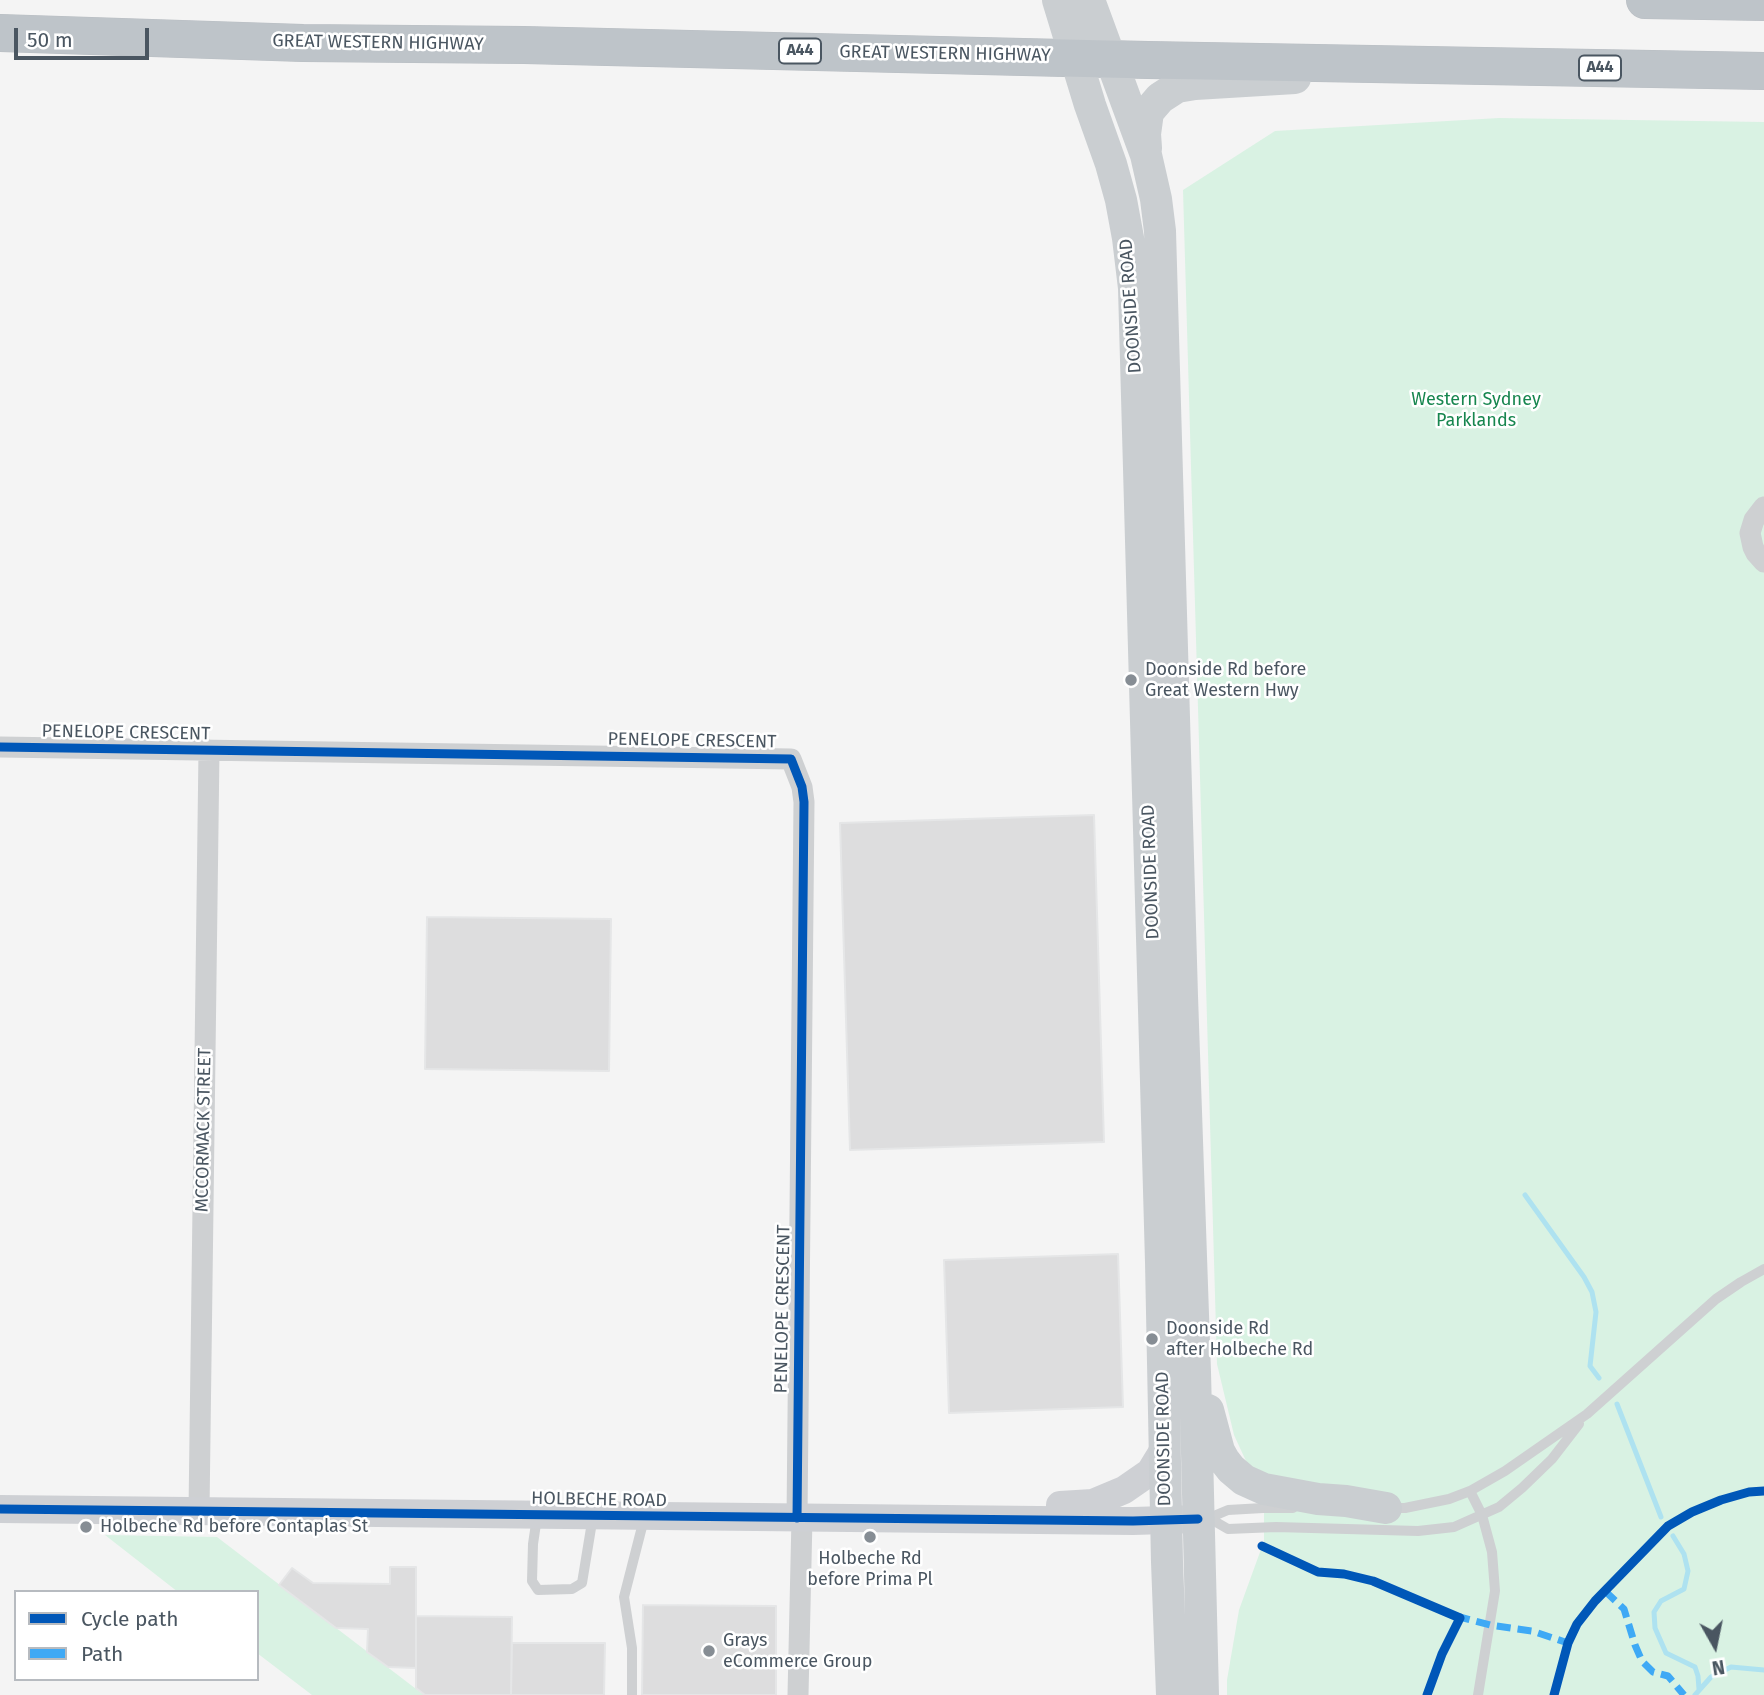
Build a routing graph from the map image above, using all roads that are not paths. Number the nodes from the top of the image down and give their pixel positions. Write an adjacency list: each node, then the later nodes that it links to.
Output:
1 (1058, 0): 6 (main road)
2 (1089, 0): 6 (main road)
3 (1645, 0): 4 (highway)
4 (1764, 2)
5 (0, 33): 6 (highway, GREAT WESTERN HIGHWAY / A44)
6 (1093, 58): 7 (highway, GREAT WESTERN HIGHWAY / A44); 9 (main road, DOONSIDE ROAD); 17 (main road, DOONSIDE ROAD)
7 (1436, 65): 8 (highway, GREAT WESTERN HIGHWAY / A44); 9 (main road)
8 (1764, 71)
9 (1146, 155): 15 (main road, DOONSIDE ROAD)
10 (1764, 507): 11 (street)
11 (1764, 562)
12 (0, 747): 13 (street, PENELOPE CRESCENT)
13 (209, 750): 23 (street, MCCORMACK STREET); 28 (street, PENELOPE CRESCENT)
14 (1764, 1269): 16 (lane)
15 (1195, 1372): 20 (main road); 30 (main road, DOONSIDE ROAD)
16 (1587, 1414): 18 (lane); 25 (lane)
17 (1164, 1449): 29 (street, HOLBECHE ROAD); 31 (main road, DOONSIDE ROAD)
18 (1470, 1491): 20 (lane); 25 (lane)
19 (1301, 1508): 30 (lane)
20 (1386, 1508): 22 (lane)
21 (0, 1509): 23 (street, HOLBECHE ROAD)
22 (1313, 1509)
23 (199, 1511): 24 (street, HOLBECHE ROAD)
24 (537, 1515): 26 (street, HOLBECHE ROAD); 26 (lane)
25 (1482, 1515): 30 (lane); 36 (lane)
26 (593, 1516): 27 (street, HOLBECHE ROAD)
27 (645, 1516): 28 (street, HOLBECHE ROAD); 32 (lane)
28 (800, 1518): 29 (street, HOLBECHE ROAD); 33 (street)
29 (986, 1518): 31 (street, HOLBECHE ROAD)
30 (1203, 1518): 31 (street, HOLBECHE ROAD); 35 (main road, DOONSIDE ROAD)
31 (1166, 1520): 34 (main road, DOONSIDE ROAD)
32 (632, 1695)
33 (798, 1695)
34 (1172, 1695)
35 (1203, 1695)
36 (1478, 1695)

